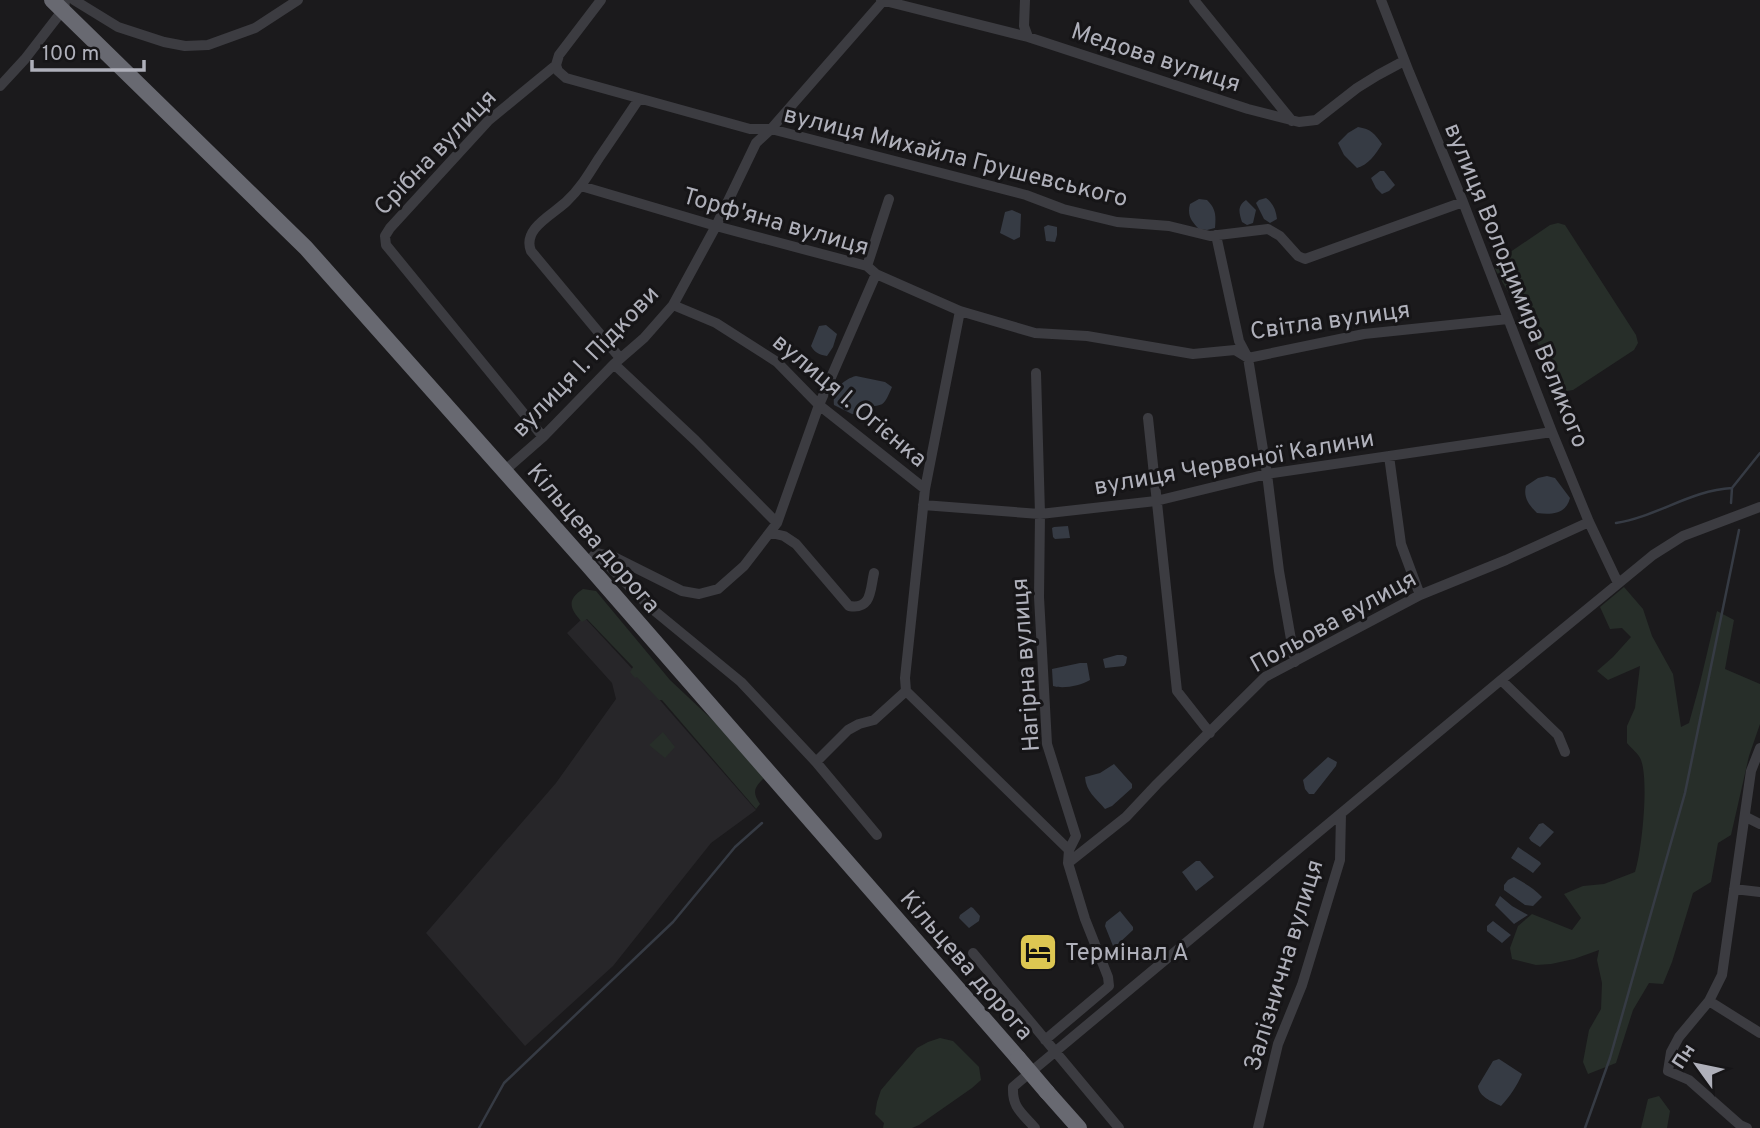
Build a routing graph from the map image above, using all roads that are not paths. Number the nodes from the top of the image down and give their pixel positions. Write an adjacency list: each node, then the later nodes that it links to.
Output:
1 (52, 0): 8 (highway, Кільцева дорога)
2 (298, 0): 8 (street)
3 (601, 0): 11 (street, Срібна вулиця)
4 (882, 0): 9 (street, Медова вулиця); 15 (street, вулиця І. Підкови)
5 (1025, 0): 9 (street)
6 (1195, 0): 14 (street)
7 (1381, 0): 10 (street, вулиця Володимира Великого)
8 (68, 4): 12 (street); 34 (highway, Кільцева дорога)
9 (1028, 37): 14 (street, Медова вулиця)
10 (1404, 61): 14 (street, Медова вулиця); 18 (street, вулиця Володимира Великого)
11 (556, 65): 13 (street, вулиця Михайла Грушевського); 32 (street, Срібна вулиця)
12 (0, 86)
13 (639, 99): 15 (street, вулиця Михайла Грушевського); 16 (street)
14 (1293, 121)
15 (771, 129): 19 (street, вулиця І. Підкови); 20 (street, вулиця Михайла Грушевського)
16 (581, 186): 19 (street, Торф'яна вулиця); 27 (street)
17 (889, 199): 21 (street)
18 (1463, 202): 20 (street, вулиця Михайла Грушевського); 24 (street, вулиця Володимира Великого)
19 (716, 226): 21 (street, Торф'яна вулиця); 22 (street, вулиця І. Підкови)
20 (1216, 235): 26 (street)
21 (871, 270): 23 (street, Торф'яна вулиця); 29 (street)
22 (673, 305): 27 (street, вулиця І. Підкови); 29 (street, вулиця І. Огієнка)
23 (960, 312): 25 (street, Торф'яна вулиця); 36 (street)
24 (1508, 319): 26 (street, Світла вулиця); 31 (street, вулиця Володимира Великого)
25 (1035, 333): 26 (street, Світла вулиця)
26 (1248, 358): 35 (street)
27 (617, 361): 32 (street, вулиця І. Підкови); 42 (street)
28 (1036, 373): 40 (street, Нагірна вулиця)
29 (819, 405): 36 (street, вулиця І. Огієнка); 42 (street)
30 (1148, 418): 37 (street)
31 (1552, 432): 33 (street, вулиця Червоної Калини); 41 (street, вулиця Володимира Великого)
32 (543, 437): 34 (street, вулиця І. Підкови)
33 (1389, 456): 35 (street, вулиця Червоної Калини); 47 (street)
34 (504, 471): 44 (highway, Кільцева дорога)
35 (1267, 474): 37 (street, вулиця Червоної Калини); 48 (street)
36 (925, 489): 38 (street)
37 (1156, 501): 40 (street, вулиця Червоної Калини); 51 (street)
38 (923, 505): 40 (street, вулиця Червоної Калини); 50 (street)
39 (1760, 507): 46 (street, Залізнична вулиця)
40 (1040, 514): 59 (street, Нагірна вулиця)
41 (1589, 522): 46 (street, вулиця Володимира Великого); 47 (street, Польова вулиця)
42 (777, 523): 43 (street)
43 (771, 533): 44 (street); 45 (street)
44 (592, 559): 54 (street); 69 (highway, Кільцева дорога, bridge)
45 (874, 573)
46 (1618, 583): 49 (street, Залізнична вулиця)
47 (1420, 595): 48 (street, Польова вулиця)
48 (1295, 662): 51 (street, Польова вулиця)
49 (1501, 680): 53 (street); 55 (street, Залізнична вулиця)
50 (906, 691): 54 (street); 59 (street)
51 (1210, 733): 60 (street, Польова вулиця)
52 (1760, 748): 56 (street)
53 (1565, 752)
54 (816, 762): 58 (street)
55 (1341, 814): 67 (street, Залізнична вулиця); 71 (street, Залізнична вулиця)
56 (1745, 817): 57 (street); 61 (street)
57 (1760, 824)
58 (877, 835)
59 (1069, 850): 60 (street, Нагірна вулиця)
60 (1068, 863): 66 (street)
61 (1734, 889): 62 (street); 64 (street)
62 (1760, 892)
63 (973, 953): 66 (street)
64 (1709, 1002): 65 (street); 72 (street)
65 (1760, 1033)
66 (1045, 1040): 67 (street)
67 (1055, 1053): 68 (street, Залізнична вулиця); 70 (street)
68 (1035, 1128)
69 (1079, 1128)
70 (1119, 1128)
71 (1258, 1128)
72 (1747, 1128)

